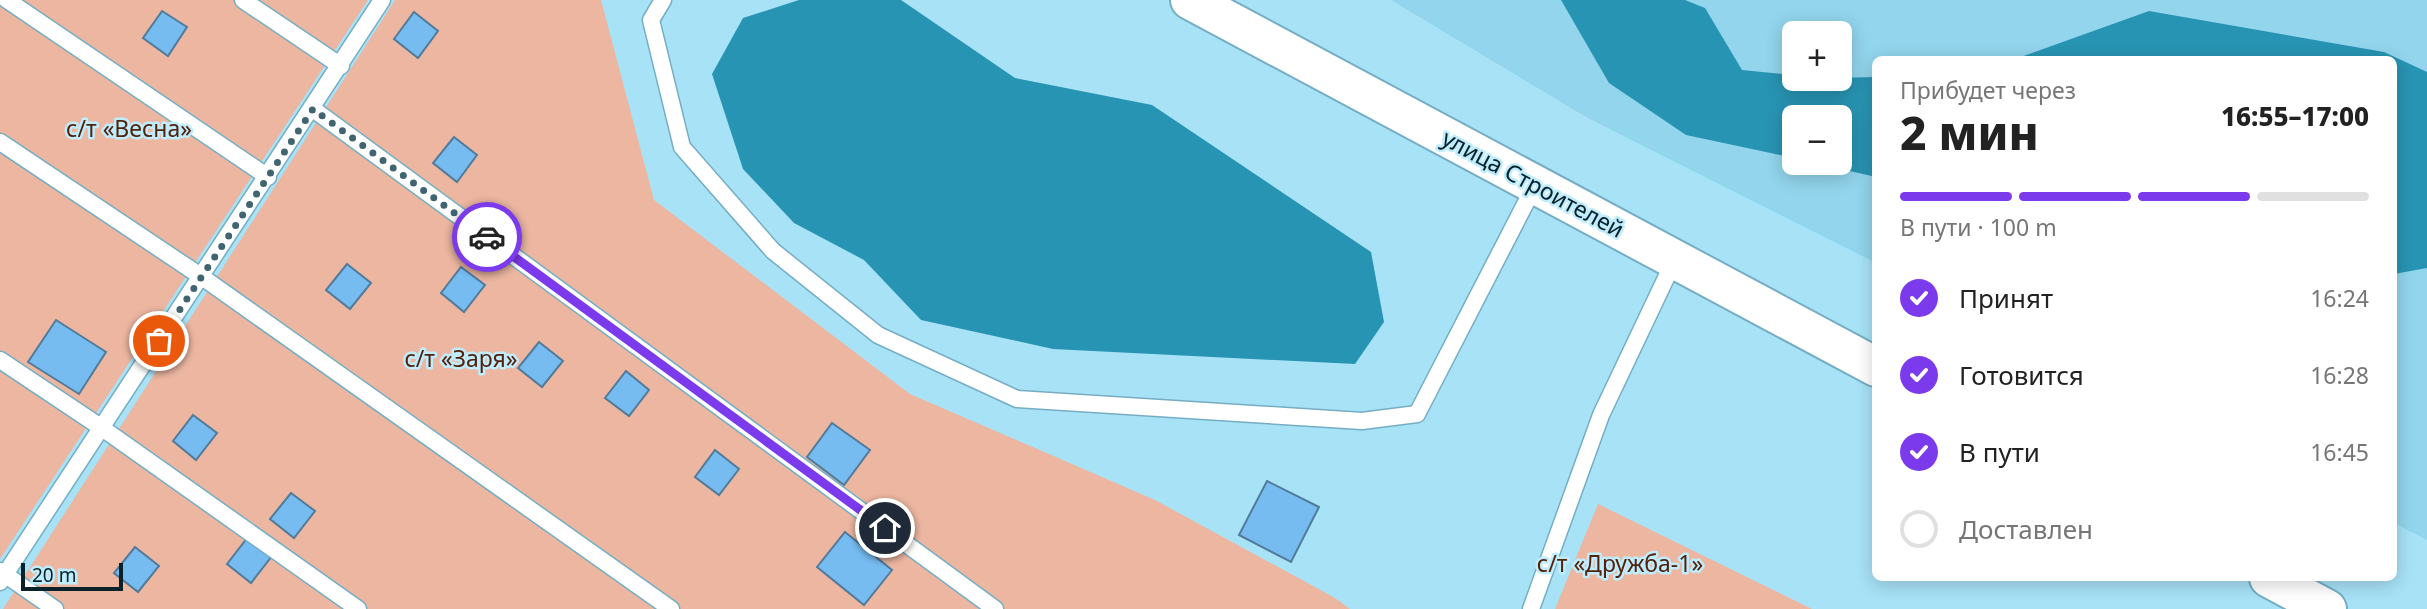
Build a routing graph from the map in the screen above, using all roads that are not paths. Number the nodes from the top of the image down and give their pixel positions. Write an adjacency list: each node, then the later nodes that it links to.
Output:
1 (7, 0): 9 (lane)
2 (243, 0): 6 (lane)
3 (382, 0): 6 (lane)
4 (663, 0): 10 (lane)
5 (1190, 0): 10 (main road, улица Строителей)
6 (341, 66): 7 (lane)
7 (313, 109): 9 (lane); 21 (lane)
8 (0, 142): 12 (lane)
9 (268, 177): 12 (lane)
10 (1535, 185): 11 (main road, улица Строителей)
11 (1675, 260): 14 (main road, улица Строителей); 22 (lane)
12 (202, 276): 15 (lane); 20 (lane)
13 (0, 360): 15 (lane)
14 (1872, 365)
15 (102, 428): 16 (lane); 19 (lane)
16 (2, 576): 18 (lane)
17 (2275, 581): 23 (main road)
18 (55, 609)
19 (358, 609)
20 (671, 609)
21 (995, 609)
22 (1531, 609)
23 (2327, 609)

